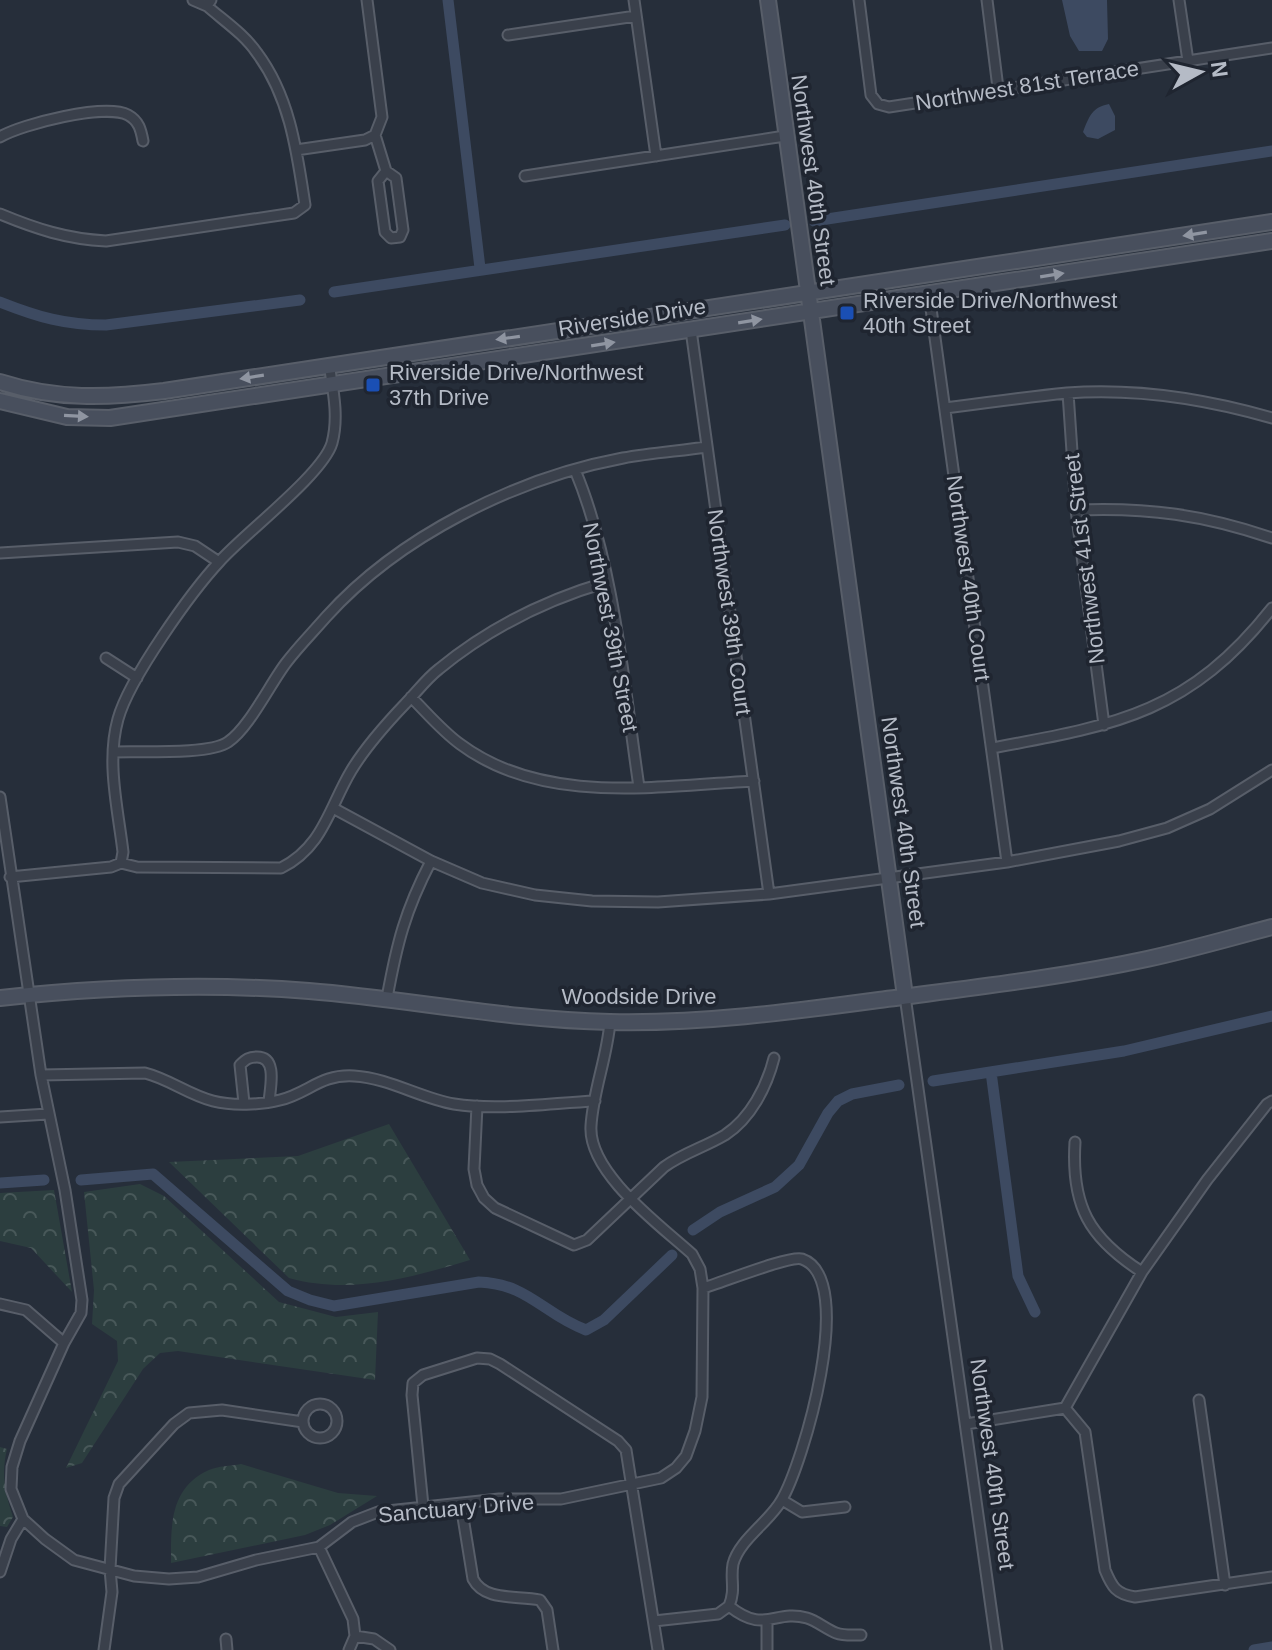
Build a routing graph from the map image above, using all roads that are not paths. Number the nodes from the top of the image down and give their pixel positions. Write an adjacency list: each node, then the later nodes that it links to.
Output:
1 (193, 0): 8 (street)
2 (367, 0): 14 (street)
3 (634, 0): 9 (street)
4 (768, 0): 15 (street, Northwest 40th Street)
5 (859, 0): 13 (street, Northwest 81st Terrace)
6 (987, 0): 13 (street)
7 (1179, 0): 12 (street)
8 (209, 3): 18 (street)
9 (636, 16): 10 (street); 19 (street)
10 (508, 35)
11 (1272, 48): 12 (street, Northwest 81st Terrace)
12 (1188, 61): 13 (street, Northwest 81st Terrace)
13 (998, 88)
14 (375, 135): 18 (street); 20 (street)
15 (785, 136): 19 (street); 25 (street, Northwest 40th Street)
16 (0, 137): 17 (street)
17 (143, 141)
18 (296, 150): 22 (street)
19 (656, 156): 21 (street)
20 (386, 171): 20 (street)
21 (525, 176)
22 (0, 214)
23 (1272, 222): 25 (street, Riverside Drive, one-way to 25)
24 (1272, 241): 26 (street, Riverside Drive, one-way to 24)
25 (807, 294): 27 (street, Northwest 40th Street); 29 (street, Riverside Drive, one-way to 29)
26 (929, 294): 27 (street, Riverside Drive); 34 (street, Northwest 40th Court)
27 (809, 311): 28 (street, Riverside Drive, one-way to 27); 59 (street, Northwest 40th Street)
28 (691, 330): 31 (street, Riverside Drive, one-way to 28); 36 (street, Northwest 39th Court)
29 (329, 364): 30 (street, Riverside Drive, one-way to 30); 31 (street)
30 (0, 382)
31 (332, 385): 33 (street, Riverside Drive, one-way to 31); 41 (street)
32 (1068, 393): 34 (street); 35 (street); 38 (street, Northwest 41st Street)
33 (0, 401)
34 (945, 408): 48 (street, Northwest 40th Court)
35 (1272, 418)
36 (707, 447): 37 (street); 51 (street, Northwest 39th Court)
37 (575, 470): 42 (street, Northwest 39th Street); 49 (street)
38 (1076, 510): 39 (street); 47 (street, Northwest 41st Street)
39 (1272, 538)
40 (0, 553): 41 (street)
41 (219, 562): 45 (street)
42 (607, 582): 46 (street); 52 (street, Northwest 39th Street)
43 (1272, 608): 47 (street)
44 (106, 658): 45 (street)
45 (137, 678): 49 (street)
46 (411, 697): 52 (street); 54 (street)
47 (1104, 725): 48 (street)
48 (992, 748): 56 (street, Northwest 40th Court)
49 (114, 752): 57 (street)
50 (1272, 770): 56 (street)
51 (754, 781): 52 (street); 60 (street, Northwest 39th Court)
52 (639, 787)
53 (0, 797): 58 (street)
54 (333, 808): 55 (street); 57 (street)
55 (431, 861): 60 (street); 65 (street)
56 (1007, 862): 59 (street)
57 (121, 863): 58 (street)
58 (10, 877): 62 (street)
59 (890, 878): 60 (street); 63 (street, Northwest 40th Street)
60 (769, 894)
61 (1272, 927): 63 (street, Woodside Drive)
62 (28, 995): 64 (street, Woodside Drive); 65 (street, Woodside Drive); 68 (street)
63 (905, 996): 66 (street, Woodside Drive); 85 (street, Northwest 40th Street)
64 (0, 998)
65 (387, 998): 66 (street, Woodside Drive)
66 (610, 1022): 69 (street, Sanctuary Drive)
67 (774, 1058): 77 (street)
68 (41, 1075): 72 (street); 74 (street)
69 (595, 1101): 73 (street); 77 (street, Sanctuary Drive)
70 (1272, 1101): 78 (street)
71 (269, 1102): 72 (street); 72 (street); 73 (street)
72 (244, 1103)
73 (477, 1106): 77 (street)
74 (48, 1114): 75 (street); 81 (street)
75 (0, 1117)
76 (1075, 1142): 78 (street)
77 (631, 1198): 79 (street, Sanctuary Drive)
78 (1142, 1272): 83 (street)
79 (703, 1288): 86 (street, Sanctuary Drive); 87 (street)
80 (0, 1304): 81 (street)
81 (64, 1343): 91 (street)
82 (1199, 1400): 96 (street)
83 (1065, 1408): 85 (street); 96 (street)
84 (303, 1422): 93 (street)
85 (966, 1424): 110 (street, Northwest 40th Street)
86 (632, 1484): 88 (street, Sanctuary Drive); 89 (street); 98 (street)
87 (782, 1500): 90 (street); 97 (street)
88 (461, 1505): 89 (street, Sanctuary Drive); 107 (street)
89 (423, 1506): 92 (street, Sanctuary Drive)
90 (845, 1507)
91 (23, 1519): 93 (street, Sanctuary Drive); 94 (street)
92 (319, 1547): 93 (street, Sanctuary Drive); 101 (street)
93 (110, 1569): 103 (street)
94 (0, 1572)
95 (1272, 1577): 96 (street)
96 (1225, 1585)
97 (729, 1606): 98 (street); 99 (street)
98 (654, 1621): 108 (street)
99 (767, 1622): 100 (street); 109 (street)
100 (861, 1635)
101 (355, 1636): 105 (street); 106 (street)
102 (226, 1639): 104 (street)
103 (104, 1650)
104 (227, 1650)
105 (349, 1650)
106 (390, 1650)
107 (553, 1650)
108 (658, 1650)
109 (767, 1650)
110 (997, 1650)

